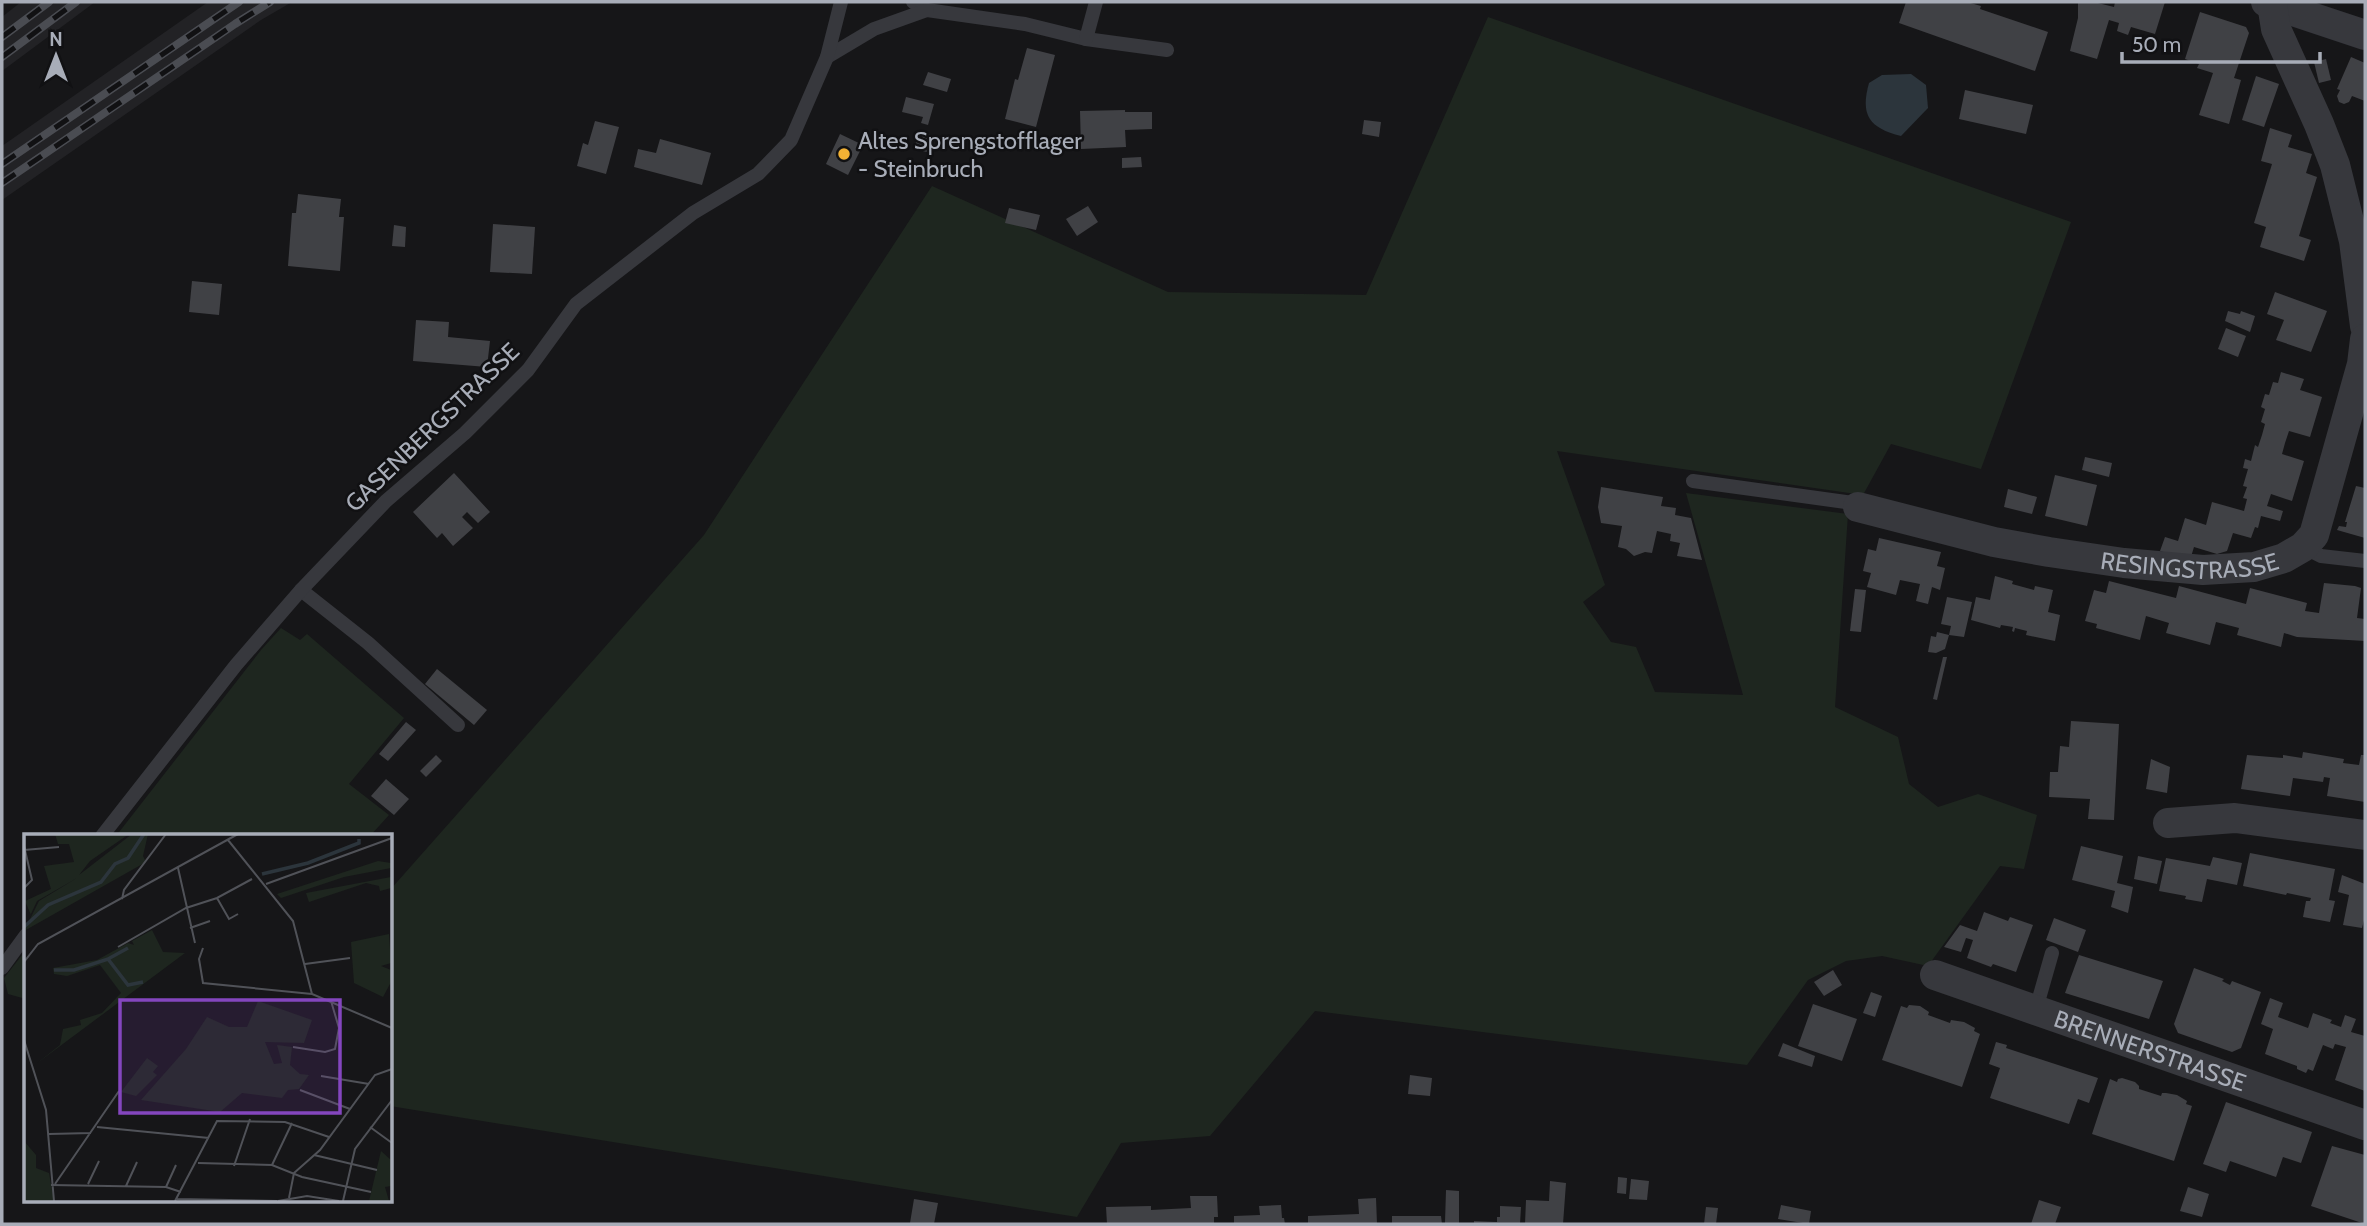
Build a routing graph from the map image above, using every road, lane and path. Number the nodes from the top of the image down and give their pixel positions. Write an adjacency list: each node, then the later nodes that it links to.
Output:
1 (841, 2): 9 (lane, GASENBERGSTRASSE)
2 (914, 2): 5 (lane)
3 (1096, 2): 7 (lane)
4 (2269, 3): 6 (street); 10 (street)
5 (927, 10): 7 (lane); 9 (lane)
6 (2365, 35)
7 (1086, 39): 8 (lane)
8 (1167, 50)
9 (827, 57): 16 (lane, GASENBERGSTRASSE)
10 (2365, 326)
11 (2365, 339): 14 (street, RESINGSTRASSE)
12 (1693, 481): 13 (lane)
13 (1858, 508): 14 (street, RESINGSTRASSE)
14 (2303, 547): 15 (lane)
15 (2365, 561)
16 (301, 590): 17 (lane); 19 (lane, GASENBERGSTRASSE)
17 (458, 725)
18 (2168, 823): 20 (street)
19 (104, 834)
20 (2365, 835)
21 (24, 938): 23 (lane)
22 (2052, 953): 25 (lane)
23 (2, 968)
24 (1935, 975): 25 (street, BRENNERSTRASSE)
25 (2036, 1009): 26 (street, BRENNERSTRASSE)
26 (2365, 1125)

